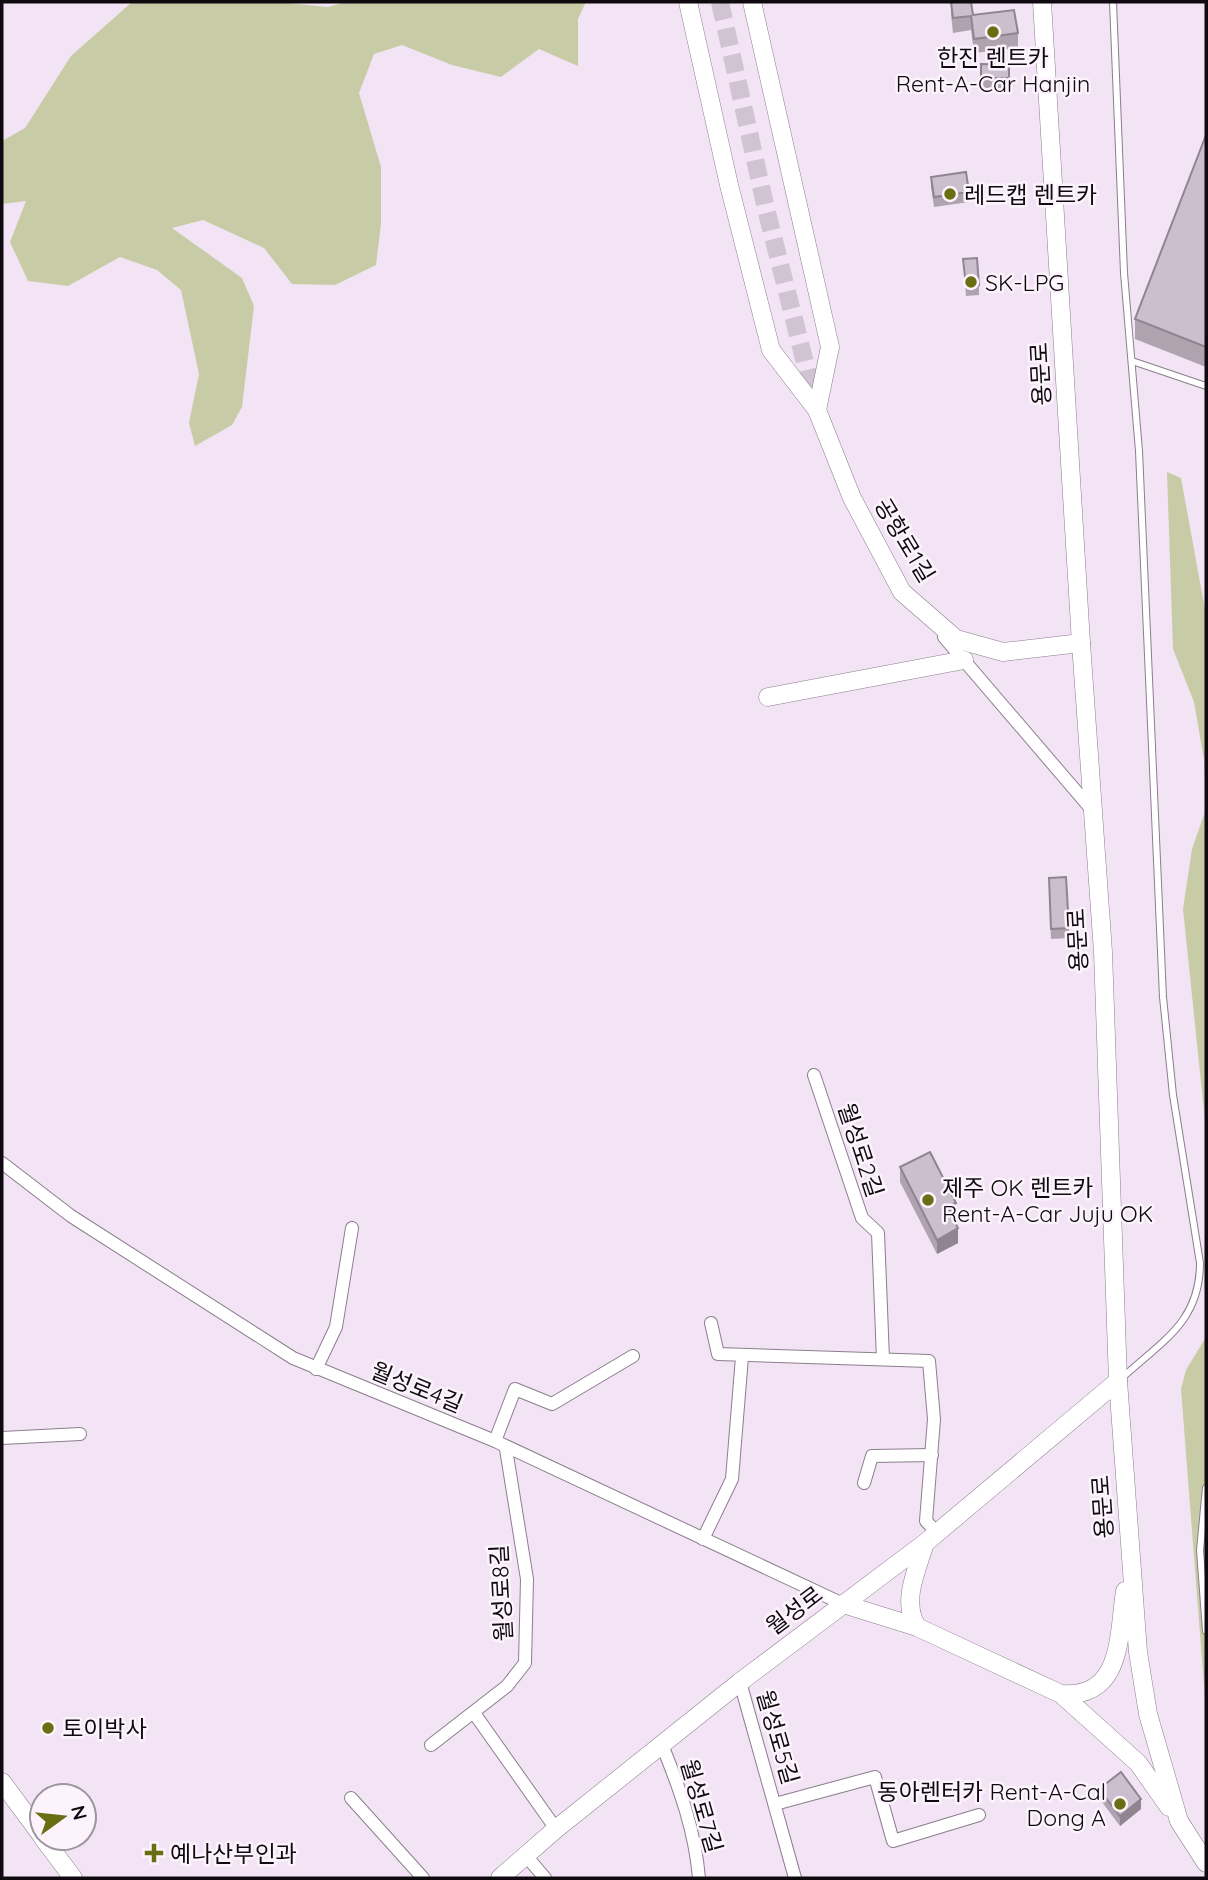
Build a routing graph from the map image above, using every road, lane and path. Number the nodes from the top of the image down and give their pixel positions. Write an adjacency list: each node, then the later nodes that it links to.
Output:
1 (688, 2): 7 (street, 공항로1길)
2 (752, 2): 7 (street)
3 (1042, 2): 9 (street, 용문로)
4 (1113, 2): 5 (lane)
5 (1132, 361): 6 (lane); 21 (lane)
6 (1206, 386)
7 (817, 411): 8 (street, 공항로1길)
8 (916, 604): 9 (street, 공항로1길); 10 (street)
9 (1081, 643): 12 (street, 용문로)
10 (964, 660): 11 (street); 12 (street)
11 (768, 697)
12 (1093, 811): 21 (street, 용문로)
13 (814, 1075): 19 (street, 월성로2길)
14 (2, 1163): 20 (street, 월성로4길)
15 (352, 1228): 20 (street)
16 (711, 1323): 18 (street)
17 (633, 1356): 24 (street)
18 (742, 1357): 19 (street); 29 (street)
19 (883, 1359): 25 (street)
20 (316, 1369): 24 (street, 월성로4길)
21 (1118, 1381): 28 (street, 월성로); 30 (street, 용문로)
22 (80, 1434): 23 (street)
23 (2, 1438)
24 (500, 1445): 29 (street, 월성로4길); 36 (street, 월성로8길)
25 (932, 1455): 26 (street); 28 (street)
26 (864, 1483)
27 (1206, 1488): 33 (lane)
28 (931, 1538): 31 (street, 월성로); 32 (street)
29 (703, 1539): 31 (street, 월성로4길)
30 (1130, 1560): 35 (street); 44 (street, 용문로)
31 (843, 1604): 32 (street); 34 (street, 월성로)
32 (917, 1627): 35 (street)
33 (1206, 1631)
34 (740, 1682): 38 (street, 월성로); 41 (street, 월성로5길)
35 (1061, 1694): 44 (street)
36 (474, 1713): 37 (street, 월성로8길); 45 (street)
37 (431, 1745)
38 (662, 1745): 45 (street, 월성로); 53 (street, 월성로7길)
39 (2, 1782): 43 (street)
40 (351, 1798): 50 (street)
41 (775, 1804): 42 (street, 월성로5길); 54 (street, 월성로5길)
42 (979, 1815)
43 (28, 1817)
44 (1179, 1821): 48 (street, 용문로)
45 (556, 1829): 47 (street, 월성로)
46 (54, 1852): 49 (street)
47 (527, 1857): 51 (street, 월성로); 52 (street)
48 (1206, 1863)
49 (73, 1878)
50 (423, 1878)
51 (500, 1878)
52 (545, 1878)
53 (699, 1878)
54 (795, 1878)

